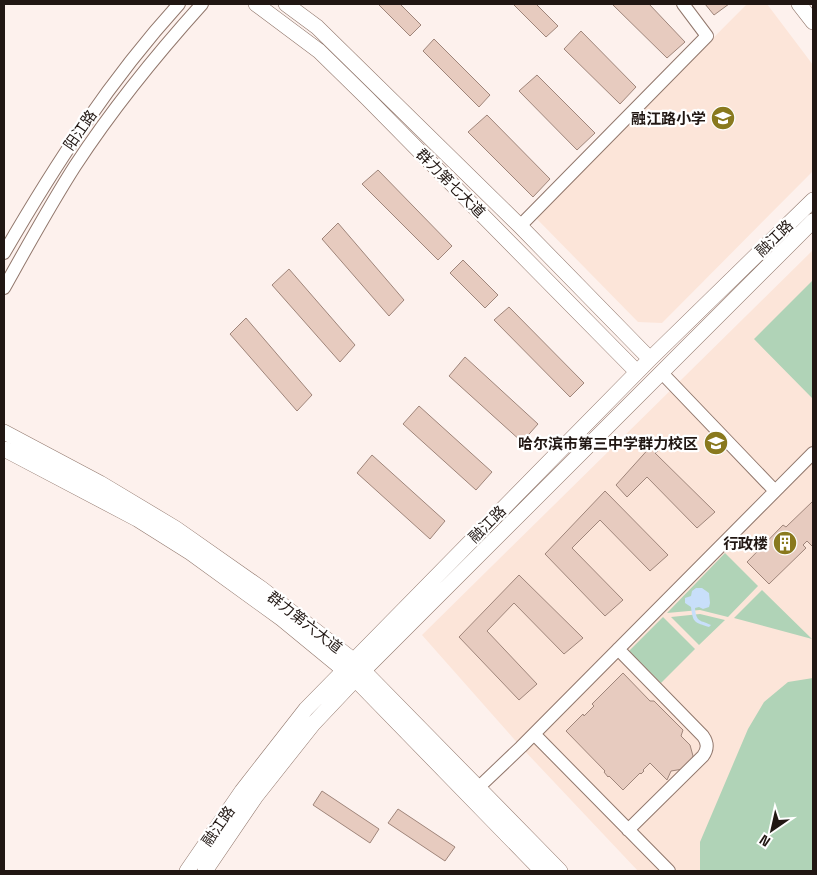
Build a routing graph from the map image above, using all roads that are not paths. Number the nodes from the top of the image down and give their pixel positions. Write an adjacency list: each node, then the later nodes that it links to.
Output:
1 (178, 4): 11 (street, 阳江路)
2 (202, 4): 12 (street, 阳江路)
3 (256, 4): 14 (main road, 群力第七大道)
4 (286, 4): 10 (main road, 群力第七大道)
5 (683, 4): 10 (street)
6 (799, 4): 7 (main road)
7 (813, 22)
8 (813, 200): 13 (main road, 融江路)
9 (813, 221): 15 (main road, 融江路)
10 (520, 226): 13 (main road, 群力第七大道)
11 (4, 253)
12 (4, 288)
13 (650, 359): 14 (main road, 融江路)
14 (637, 372): 21 (main road, 融江路)
15 (662, 372): 19 (street); 21 (main road, 融江路)
16 (4, 432): 21 (main road, 群力第六大道)
17 (4, 448): 21 (main road, 群力第六大道)
18 (813, 453): 19 (street)
19 (775, 491): 20 (street)
20 (618, 649): 22 (street); 24 (street)
21 (354, 670): 23 (main road, 群力第六大道); 25 (main road, 融江路); 26 (main road, 融江路); 27 (main road, 群力第六大道)
22 (534, 734): 23 (street); 24 (street)
23 (479, 787): 28 (main road, 群力第六大道)
24 (628, 830): 29 (street)
25 (187, 871)
26 (206, 871)
27 (542, 871)
28 (560, 871)
29 (669, 871)

